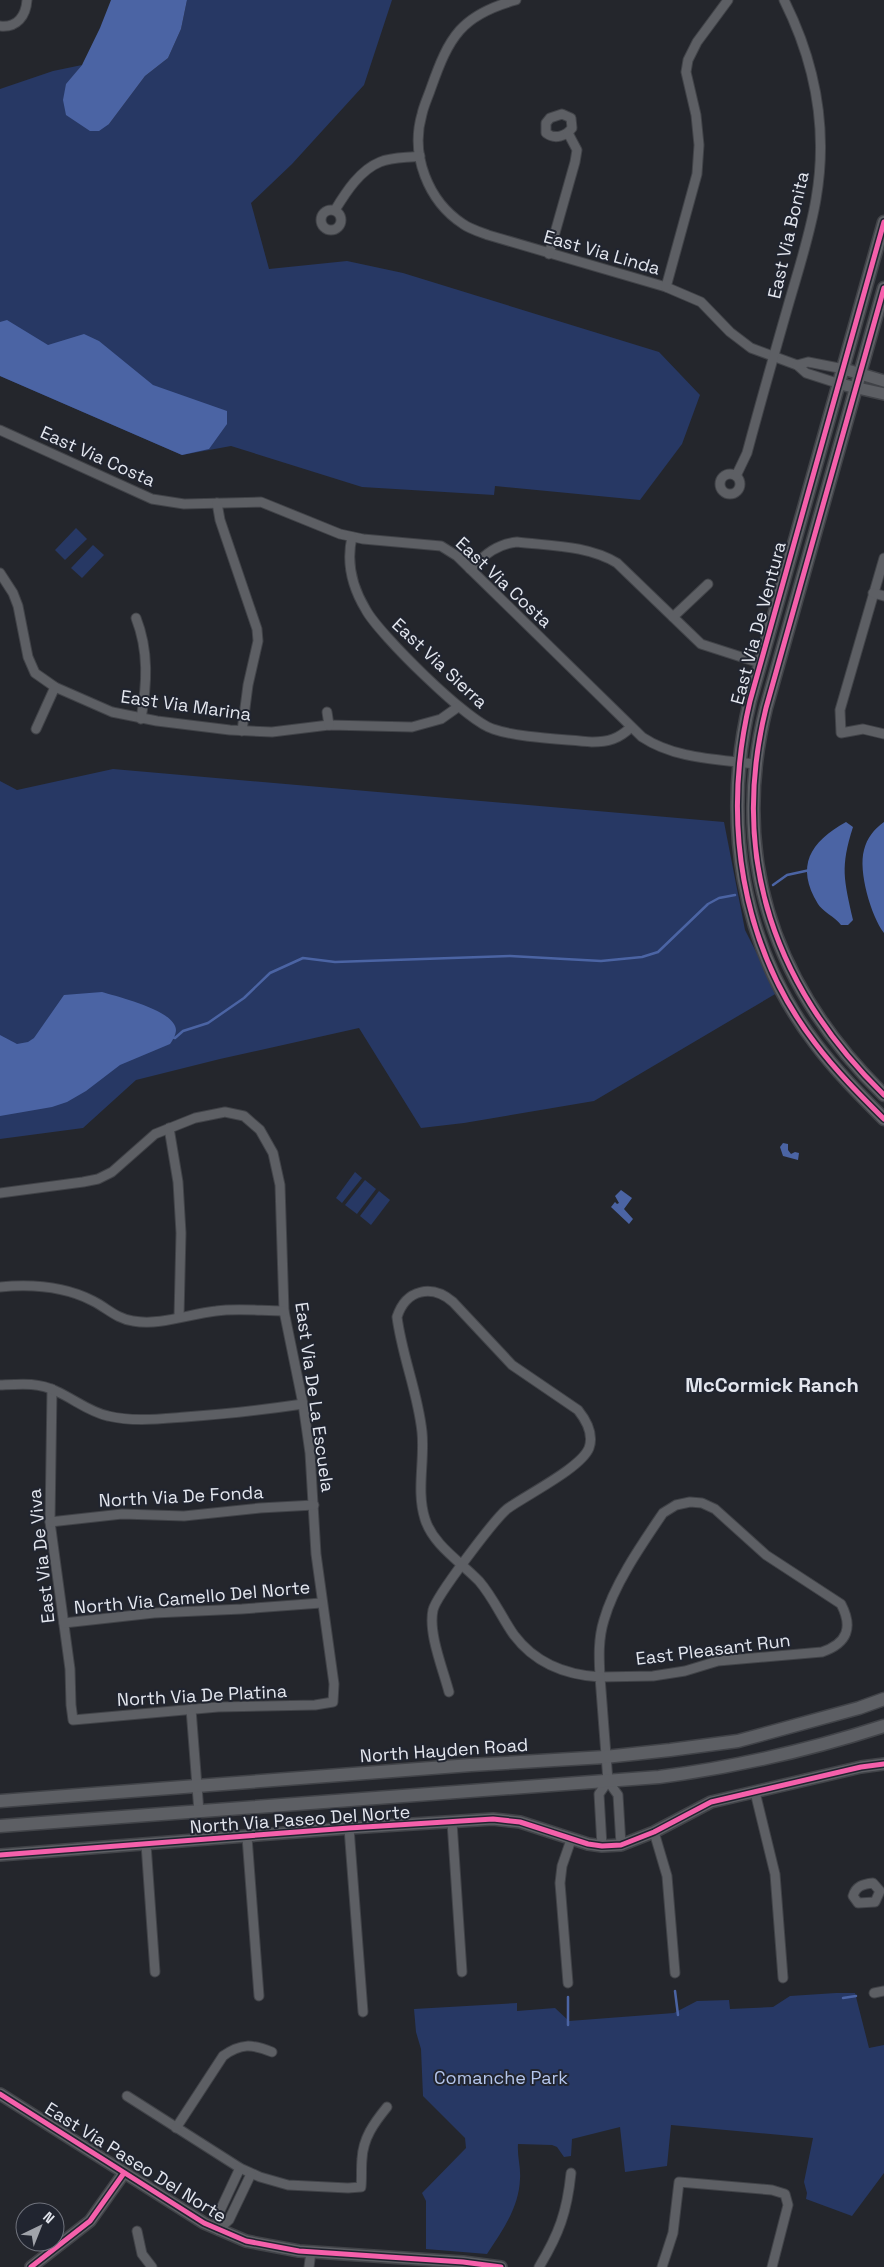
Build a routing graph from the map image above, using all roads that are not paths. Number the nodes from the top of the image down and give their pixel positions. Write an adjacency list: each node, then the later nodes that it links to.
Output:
1 (27, 0): 5 (street)
2 (516, 0): 7 (street, East Via Linda)
3 (728, 0): 11 (street)
4 (784, 0): 13 (street, East Via Bonita)
5 (0, 26)
6 (568, 133): 10 (street)
7 (420, 156): 8 (street); 10 (street, East Via Linda)
8 (335, 210)
9 (884, 222): 15 (main road, East Via De Ventura)
10 (549, 254): 11 (street, East Via Linda)
11 (666, 287): 13 (street, East Via Linda)
12 (884, 288): 16 (main road, East Via De Ventura)
13 (773, 357): 14 (street, East Via Linda); 22 (street, East Via Bonita)
14 (797, 365): 15 (street, East Via Linda); 18 (street, East Via Linda)
15 (844, 369): 16 (street); 18 (main road, East Via De Ventura)
16 (860, 374): 17 (street); 19 (main road, East Via De Ventura)
17 (884, 381)
18 (840, 384): 19 (street); 33 (main road, East Via De Ventura)
19 (856, 388): 20 (street); 44 (main road, East Via De Ventura)
20 (884, 394)
21 (0, 430): 23 (street, East Via Costa)
22 (736, 476)
23 (217, 503): 24 (street, East Via Costa); 41 (street)
24 (352, 537): 26 (street, East Via Costa); 35 (street, East Via Sierra)
25 (884, 558): 29 (street)
26 (470, 569): 31 (street); 39 (street, East Via Costa)
27 (0, 573): 34 (street, East Via Marina)
28 (708, 584): 31 (street)
29 (873, 593): 30 (street); 42 (street)
30 (884, 596)
31 (673, 617): 33 (street)
32 (136, 618): 37 (street)
33 (760, 663): 43 (main road, East Via De Ventura)
34 (55, 687): 37 (street, East Via Marina); 40 (street)
35 (458, 707): 38 (street, East Via Marina); 39 (street, East Via Sierra)
36 (327, 712): 38 (street)
37 (141, 719): 41 (street, East Via Marina)
38 (329, 725): 41 (street, East Via Marina)
39 (630, 727): 43 (street, East Via Costa)
40 (36, 729)
41 (242, 731)
42 (884, 734)
43 (739, 762): 44 (street, East Via Costa); 46 (main road, East Via De Ventura)
44 (755, 764): 45 (main road, East Via De Ventura)
45 (884, 1095)
46 (884, 1119)
47 (168, 1128): 48 (street); 50 (street, East Via De La Escuela); 51 (street)
48 (0, 1193)
49 (0, 1287): 51 (street)
50 (284, 1312): 51 (street); 54 (street, East Via De La Escuela)
51 (179, 1317)
52 (0, 1385): 53 (street)
53 (52, 1389): 54 (street); 56 (street, East Via De Viva)
54 (303, 1404): 55 (street, East Via De La Escuela)
55 (314, 1505): 56 (street, North Via De Fonda); 58 (street, East Via De La Escuela)
56 (50, 1522): 59 (street, East Via De Viva)
57 (462, 1564): 57 (street, East Pleasant Run); 60 (street, East Pleasant Run); 61 (street, East Pleasant Run)
58 (321, 1602): 59 (street, North Via Camello Del Norte); 63 (street, East Via De La Escuela)
59 (64, 1623): 65 (street, East Via De Viva)
60 (600, 1677): 60 (street, East Pleasant Run); 67 (street, East Pleasant Run)
61 (449, 1692)
62 (884, 1699): 67 (main road, North Hayden Road)
63 (333, 1702): 64 (street, North Via De Platina)
64 (191, 1709): 65 (street, North Via De Platina); 70 (street)
65 (73, 1720)
66 (884, 1726): 69 (main road)
67 (605, 1758): 69 (street, East Pleasant Run); 70 (main road, North Hayden Road)
68 (884, 1764): 71 (street, North Via Paseo Del Norte)
69 (608, 1781): 73 (main road); 81 (street, East Pleasant Run); 82 (street, East Pleasant Run)
70 (197, 1786): 72 (main road, North Hayden Road); 73 (street)
71 (755, 1792): 77 (street, North Via Paseo Del Norte); 87 (street)
72 (0, 1800)
73 (200, 1812): 75 (main road)
74 (452, 1822): 76 (street, North Via Paseo Del Norte); 79 (street, North Via Paseo Del Norte); 85 (street)
75 (0, 1826)
76 (350, 1828): 78 (street, North Via Paseo Del Norte); 92 (street)
77 (654, 1832): 81 (street, North Via Paseo Del Norte); 86 (street)
78 (247, 1838): 80 (street, North Via Paseo Del Norte); 91 (street)
79 (571, 1840): 82 (street, North Via Paseo Del Norte); 88 (street)
80 (146, 1844): 83 (street, North Via Paseo Del Norte); 84 (street)
81 (621, 1845): 82 (street, North Via Paseo Del Norte)
82 (602, 1846)
83 (0, 1855)
84 (155, 1972)
85 (462, 1972)
86 (675, 1974)
87 (783, 1978)
88 (568, 1983)
89 (884, 1991): 90 (street)
90 (874, 1993)
91 (258, 1996)
92 (362, 2012)
93 (272, 2052): 97 (street)
94 (0, 2094): 99 (street, East Via Paseo Del Norte)
95 (127, 2096): 97 (street)
96 (387, 2107): 101 (street)
97 (176, 2128): 98 (street)
98 (240, 2168): 101 (street); 102 (street)
99 (124, 2173): 102 (street, East Via Paseo Del Norte); 105 (street)
100 (571, 2173): 109 (street)
101 (251, 2174): 102 (street)
102 (218, 2230): 104 (street, East Via Paseo Del Norte)
103 (137, 2231): 106 (street)
104 (311, 2252): 107 (street); 108 (street, East Via Paseo Del Norte)
105 (31, 2267)
106 (152, 2267)
107 (309, 2267)
108 (501, 2267)
109 (539, 2267)
110 (662, 2267): 111 (street)
111 (772, 2267)

